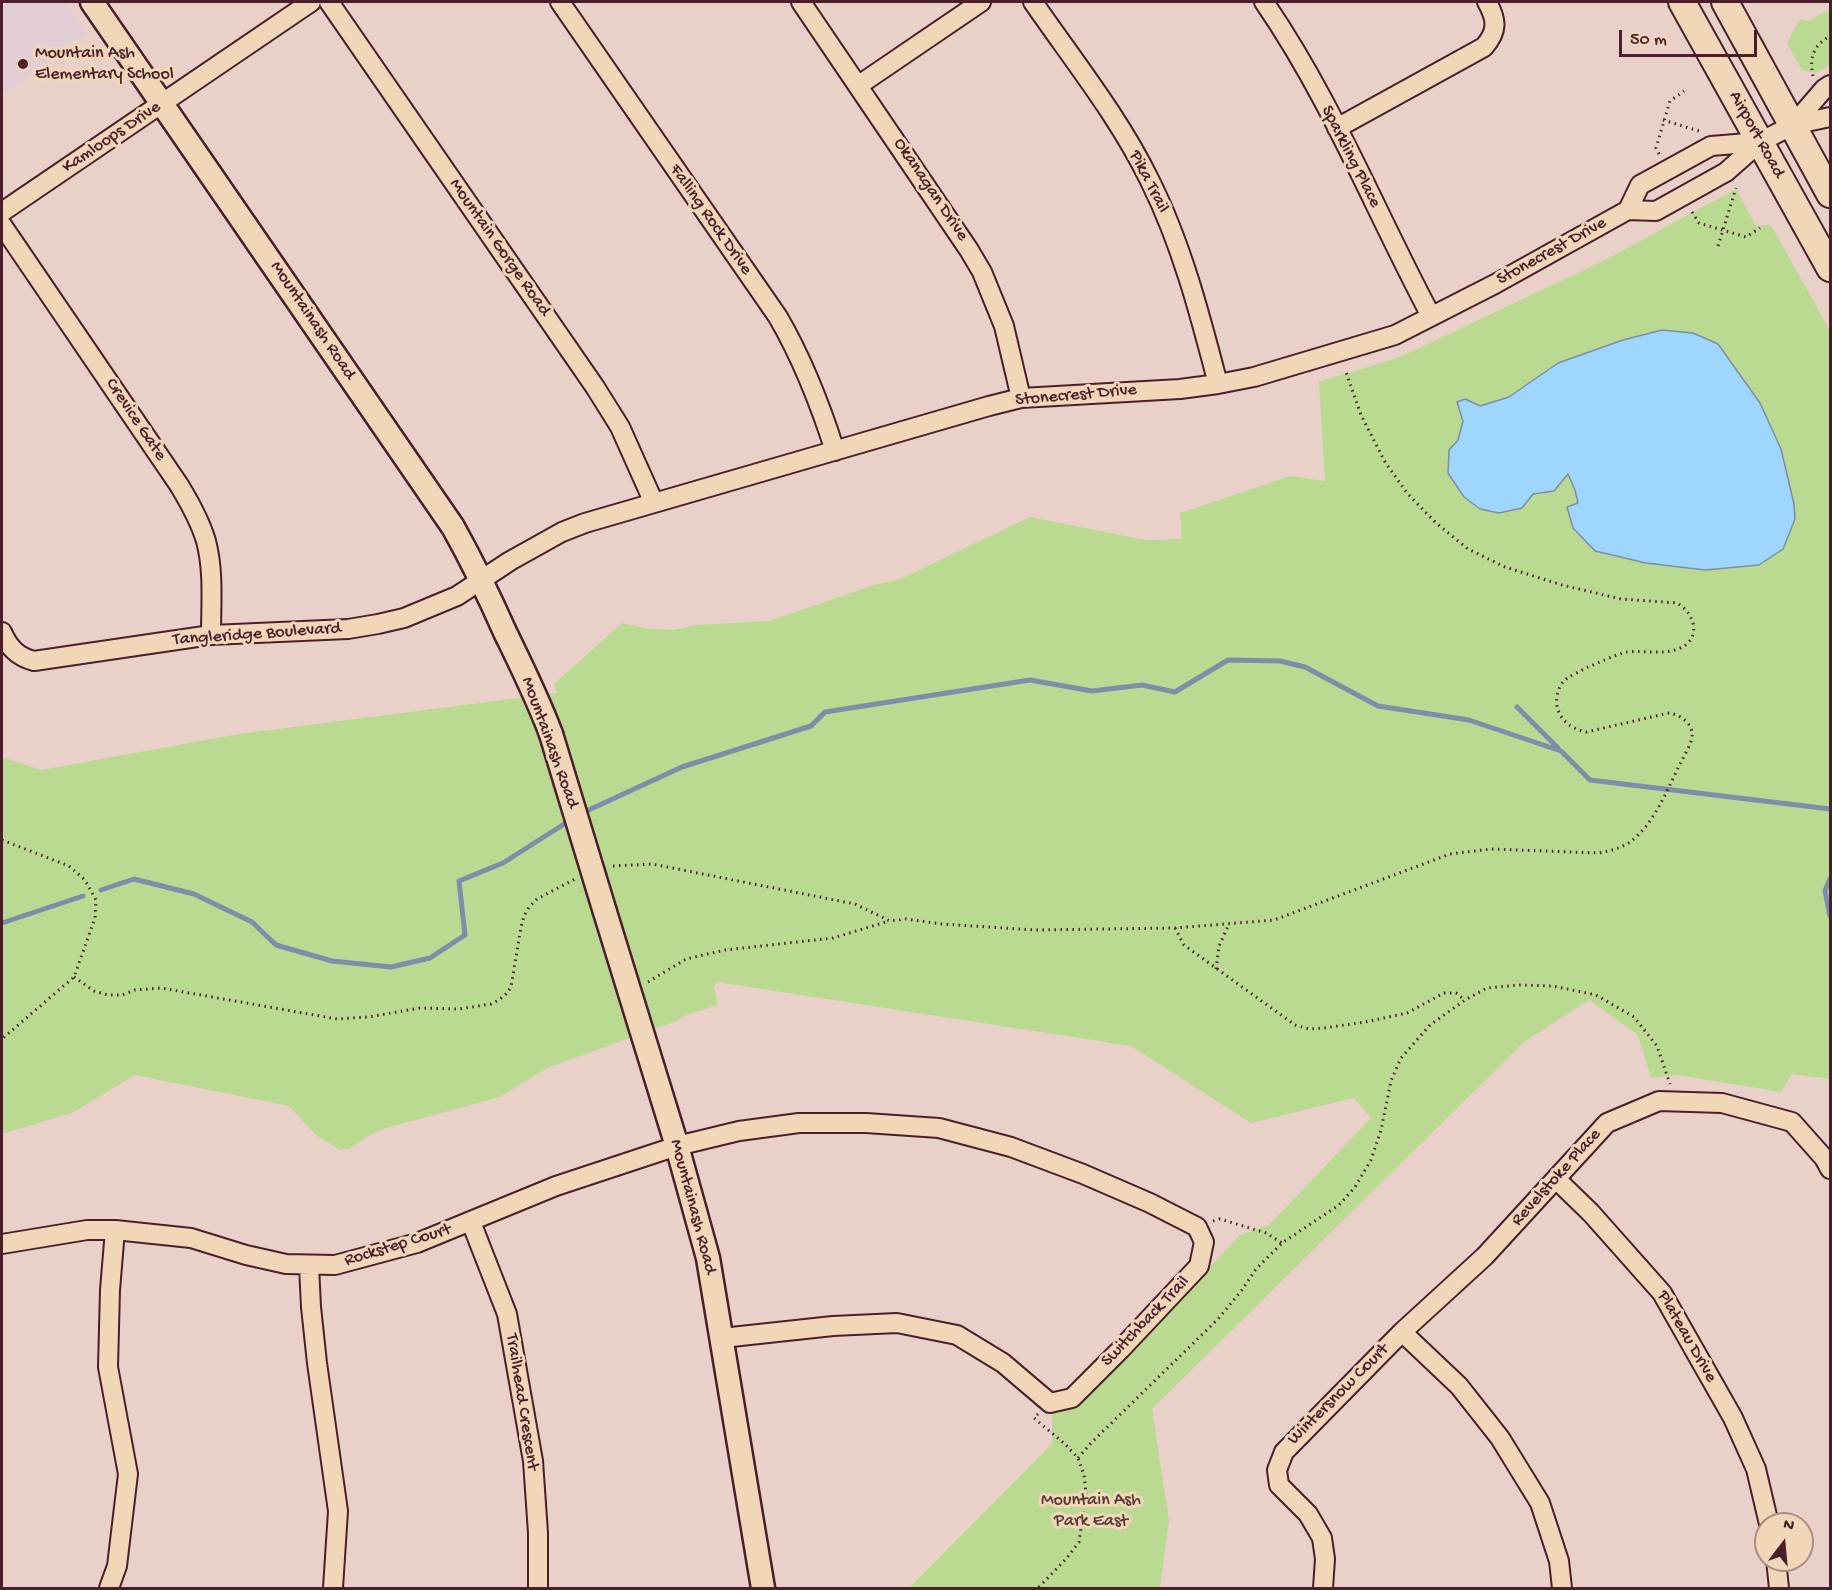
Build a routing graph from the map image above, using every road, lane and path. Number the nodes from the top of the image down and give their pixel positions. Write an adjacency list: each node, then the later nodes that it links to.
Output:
1 (92, 2): 17 (street, Mountainash Road)
2 (311, 2): 17 (street, Kamloops Drive)
3 (329, 2): 40 (street, Mountain Gorge Road)
4 (560, 2): 39 (street, Falling Rock Drive)
5 (801, 2): 14 (street, Okanagan Drive)
6 (981, 2): 14 (street)
7 (1033, 2): 37 (street, Pika Trail)
8 (1264, 2): 21 (street, Sparkling Place)
9 (1487, 2): 21 (street)
10 (1682, 2): 23 (main road, Airport Road)
11 (1725, 2): 20 (main road, Airport Road)
12 (1830, 36): 13 (path)
13 (1813, 77)
14 (859, 85): 38 (street, Okanagan Drive)
15 (1830, 85): 20 (street)
16 (1684, 92): 19 (path)
17 (162, 103): 29 (street, Kamloops Drive); 41 (street, Mountainash Road)
18 (1830, 117): 20 (street)
19 (1663, 120): 22 (path); 24 (path)
20 (1793, 125): 23 (street, Stonecrest Drive); 26 (main road, Airport Road)
21 (1337, 128): 35 (street, Sparkling Place)
22 (1707, 133)
23 (1760, 142): 27 (street, Stonecrest Drive); 27 (street, Stonecrest Drive); 34 (main road, Airport Road)
24 (1661, 158)
25 (1737, 187): 32 (path)
26 (1830, 194)
27 (1628, 210): 35 (street, Stonecrest Drive)
28 (1691, 211): 32 (path)
29 (2, 212)
30 (2, 225): 43 (street, Crevice Gate)
31 (1760, 228): 32 (path)
32 (1723, 231): 33 (path)
33 (1718, 246)
34 (1830, 268)
35 (1431, 316): 37 (street, Stonecrest Drive)
36 (1346, 372): 48 (path)
37 (1218, 384): 38 (street, Stonecrest Drive)
38 (1021, 398): 39 (street, Stonecrest Drive)
39 (835, 451): 40 (street, Stonecrest Drive)
40 (654, 502): 41 (street, Stonecrest Drive)
41 (481, 580): 43 (street, Tangleridge Boulevard); 52 (street, Mountainash Road, bridge)
42 (2, 632): 43 (street, Tangleridge Boulevard)
43 (211, 636)
44 (2, 840): 51 (path)
45 (606, 869): 47 (path)
46 (578, 878): 51 (path)
47 (890, 921): 49 (path); 52 (path)
48 (1229, 924): 49 (path); 50 (path)
49 (1174, 928): 50 (path)
50 (1216, 969): 53 (path)
51 (74, 977): 54 (path)
52 (630, 994): 56 (street, Mountainash Road)
53 (1465, 1000): 55 (path); 62 (path)
54 (2, 1039)
55 (1674, 1102): 57 (street, Revelstoke Place); 58 (street, Revelstoke Place)
56 (677, 1146): 59 (street, Rockstep Court); 60 (street); 66 (street, Mountainash Road)
57 (1830, 1168)
58 (1556, 1179): 65 (street, Revelstoke Place); 69 (street, Plateau Drive)
59 (471, 1222): 64 (street, Rockstep Court); 73 (street, Trailhead Crescent)
60 (1197, 1227): 62 (path); 67 (street, Switchback Trail)
61 (115, 1230): 63 (street, Rockstep Court); 64 (street, Rockstep Court); 71 (street)
62 (1282, 1243): 68 (path)
63 (2, 1244)
64 (309, 1266): 72 (street)
65 (1402, 1332): 76 (street, Wintersnow Court); 77 (street)
66 (722, 1338): 67 (street); 74 (street, Mountainash Road)
67 (1050, 1403): 68 (path)
68 (1078, 1458): 75 (path)
69 (1766, 1512)
70 (1777, 1572): 78 (street)
71 (109, 1588)
72 (333, 1588)
73 (538, 1588)
74 (763, 1588)
75 (1038, 1588)
76 (1323, 1588)
77 (1562, 1588)
78 (1779, 1588)

